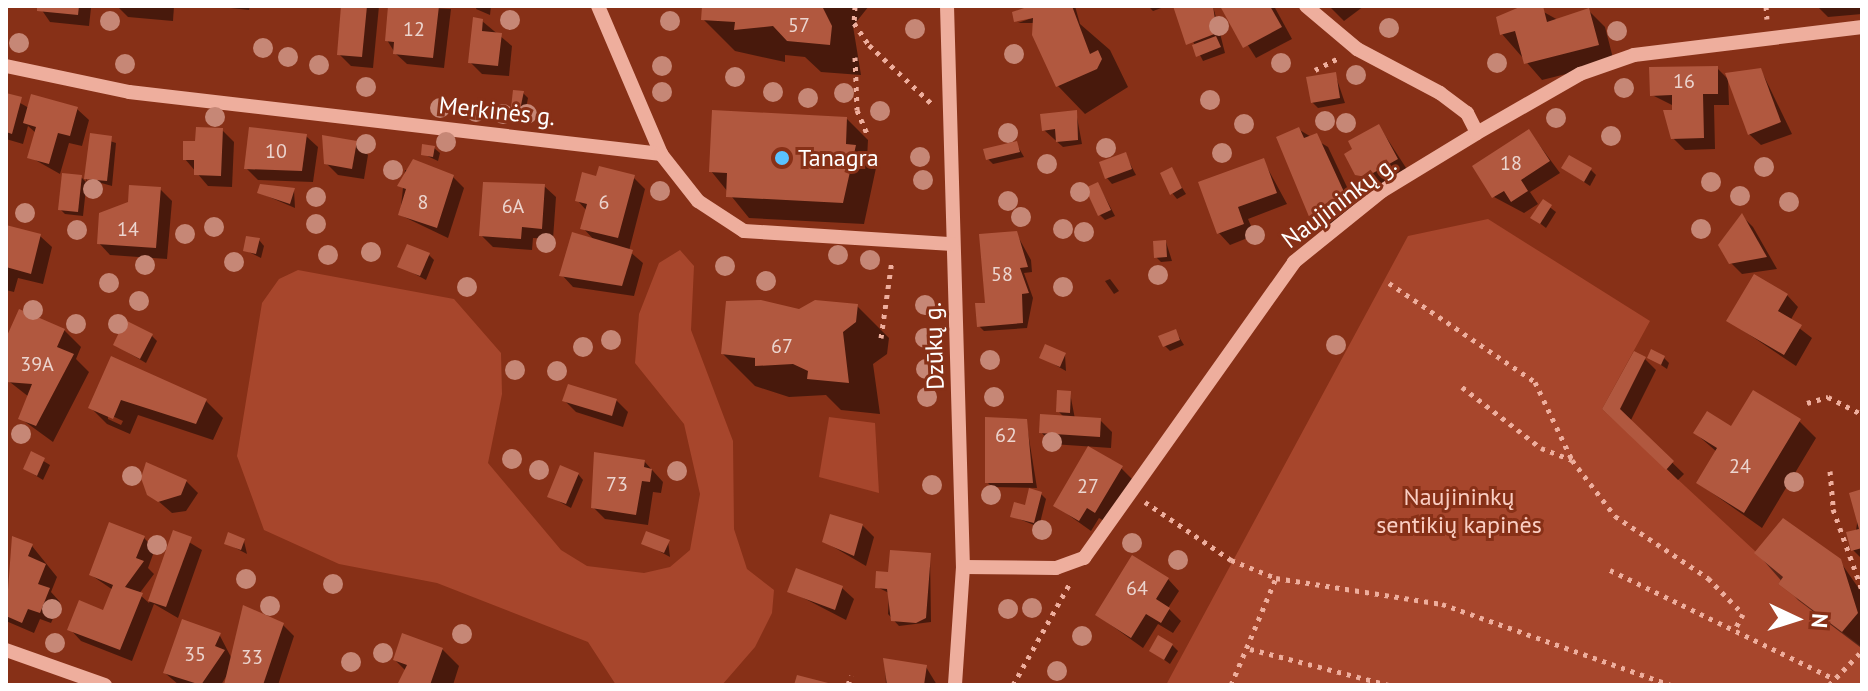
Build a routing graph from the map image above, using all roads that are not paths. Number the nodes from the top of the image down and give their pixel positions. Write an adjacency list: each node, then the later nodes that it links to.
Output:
1 (598, 6): 7 (street)
2 (947, 6): 8 (street, Dzūkų g.)
3 (1306, 6): 6 (street)
4 (1862, 27): 6 (street, Naujininkų g.)
5 (6, 66): 7 (street, Merkinės g.)
6 (1477, 133): 9 (street, Naujininkų g.)
7 (661, 154): 8 (street)
8 (953, 244): 9 (street, Dzūkų g.)
9 (963, 567): 12 (street, Dzūkų g.)
10 (6, 650): 11 (street)
11 (105, 685)
12 (955, 685)

